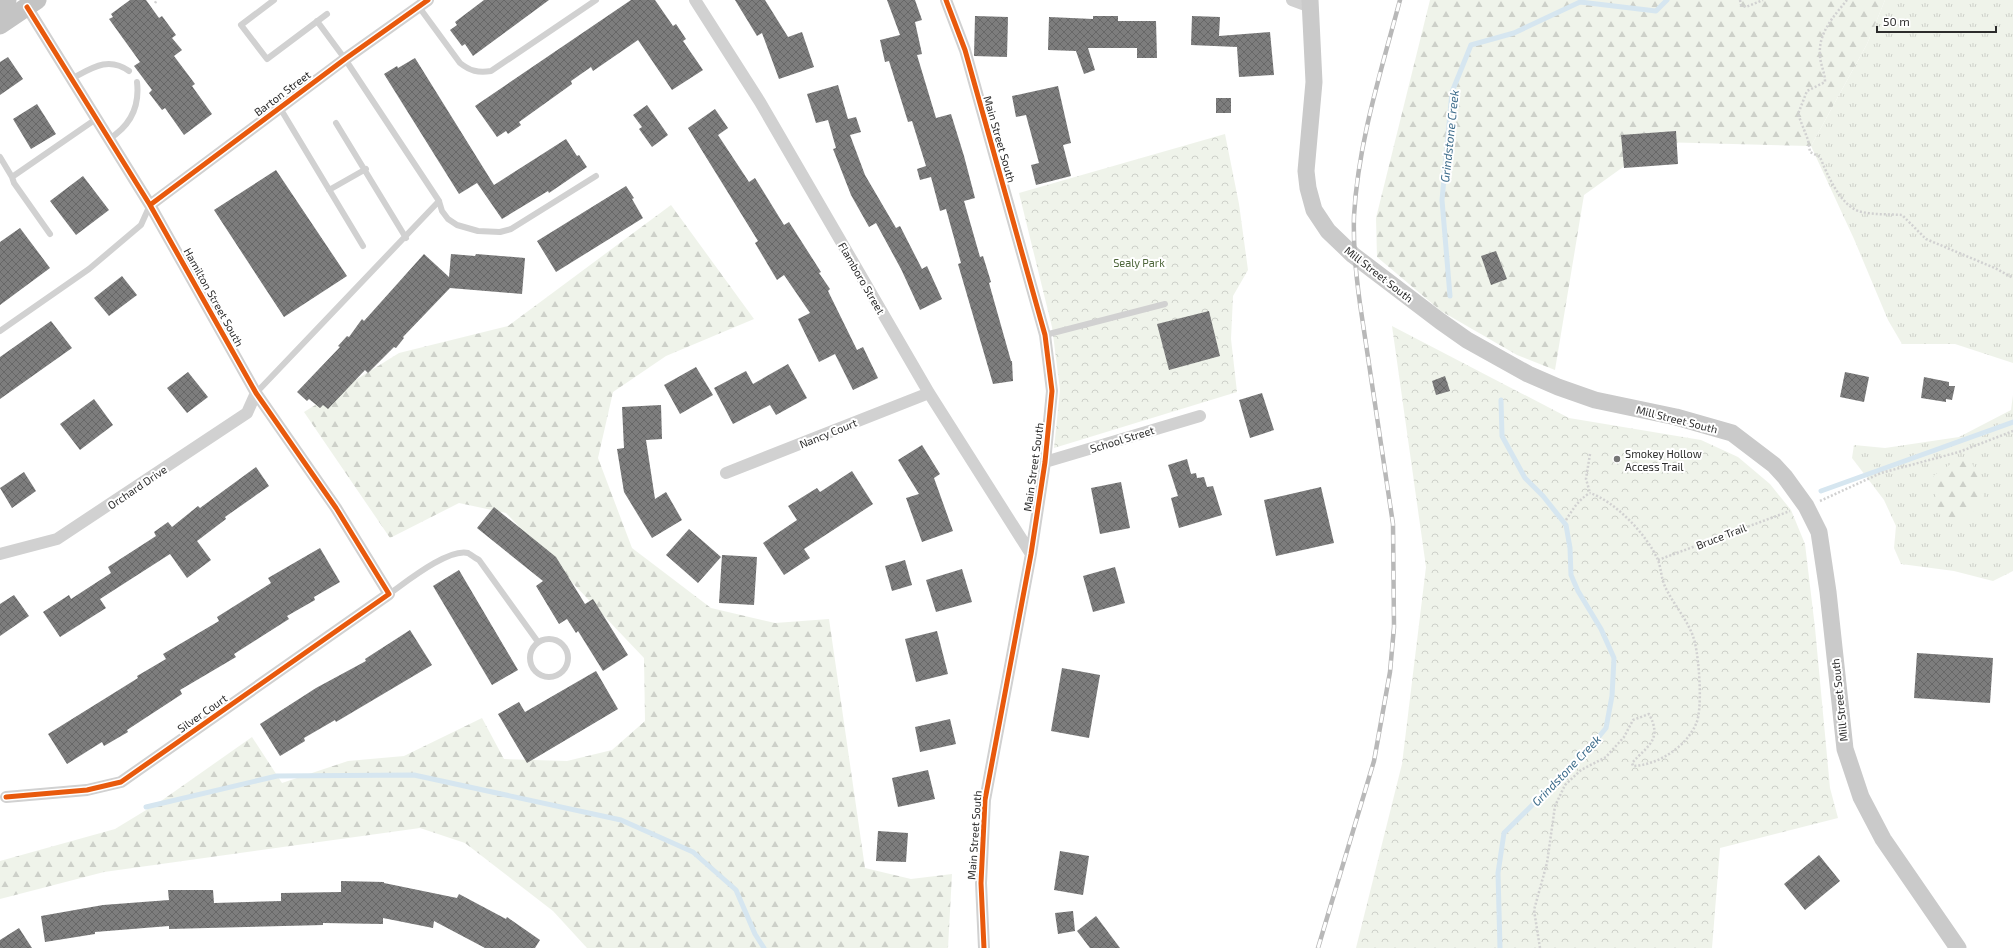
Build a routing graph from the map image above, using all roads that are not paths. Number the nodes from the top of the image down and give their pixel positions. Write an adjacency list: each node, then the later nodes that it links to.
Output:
1 (7, 0): 10 (main road)
2 (274, 0): 12 (lane)
3 (596, 0): 8 (lane)
4 (696, 0): 36 (street, Flamboro Street)
5 (946, 0): 34 (street, Main Street South)
6 (1292, 0): 9 (street)
7 (29, 2): 13 (main road); 16 (street, Hamilton Street South)
8 (423, 3): 14 (street, Barton Street)
9 (1311, 3): 46 (main road, Mill Street South)
10 (0, 4)
11 (327, 14): 12 (lane)
12 (317, 21): 14 (lane)
13 (0, 25)
14 (345, 58): 18 (street, Barton Street); 27 (lane)
15 (130, 71): 16 (lane)
16 (71, 79): 19 (street, Hamilton Street South)
17 (137, 82): 21 (lane)
18 (280, 108): 26 (lane); 28 (street, Barton Street)
19 (96, 119): 21 (street, Hamilton Street South); 25 (lane)
20 (336, 123): 23 (lane)
21 (109, 139): 28 (street, Hamilton Street South)
22 (0, 157): 25 (lane)
23 (366, 169): 26 (lane); 30 (lane)
24 (596, 176): 27 (lane)
25 (12, 177): 29 (lane)
26 (329, 190): 31 (lane)
27 (439, 201): 30 (lane)
28 (150, 205): 33 (lane); 35 (street, Hamilton Street South)
29 (50, 234)
30 (406, 238): 35 (lane)
31 (363, 246)
32 (1165, 304): 34 (lane)
33 (0, 331)
34 (1045, 335): 38 (street, Main Street South)
35 (256, 393): 40 (street, Orchard Drive); 42 (street, Hamilton Street South)
36 (929, 393): 39 (street, Nancy Court); 41 (street, Flamboro Street)
37 (1200, 416): 38 (street, School Street)
38 (1045, 462): 41 (street, Main Street South)
39 (726, 473)
40 (0, 554)
41 (1030, 554): 45 (street, Main Street South)
42 (389, 594): 43 (lane); 44 (street, Silver Court)
43 (538, 642): 43 (lane)
44 (6, 797)
45 (984, 948)
46 (1958, 948)

